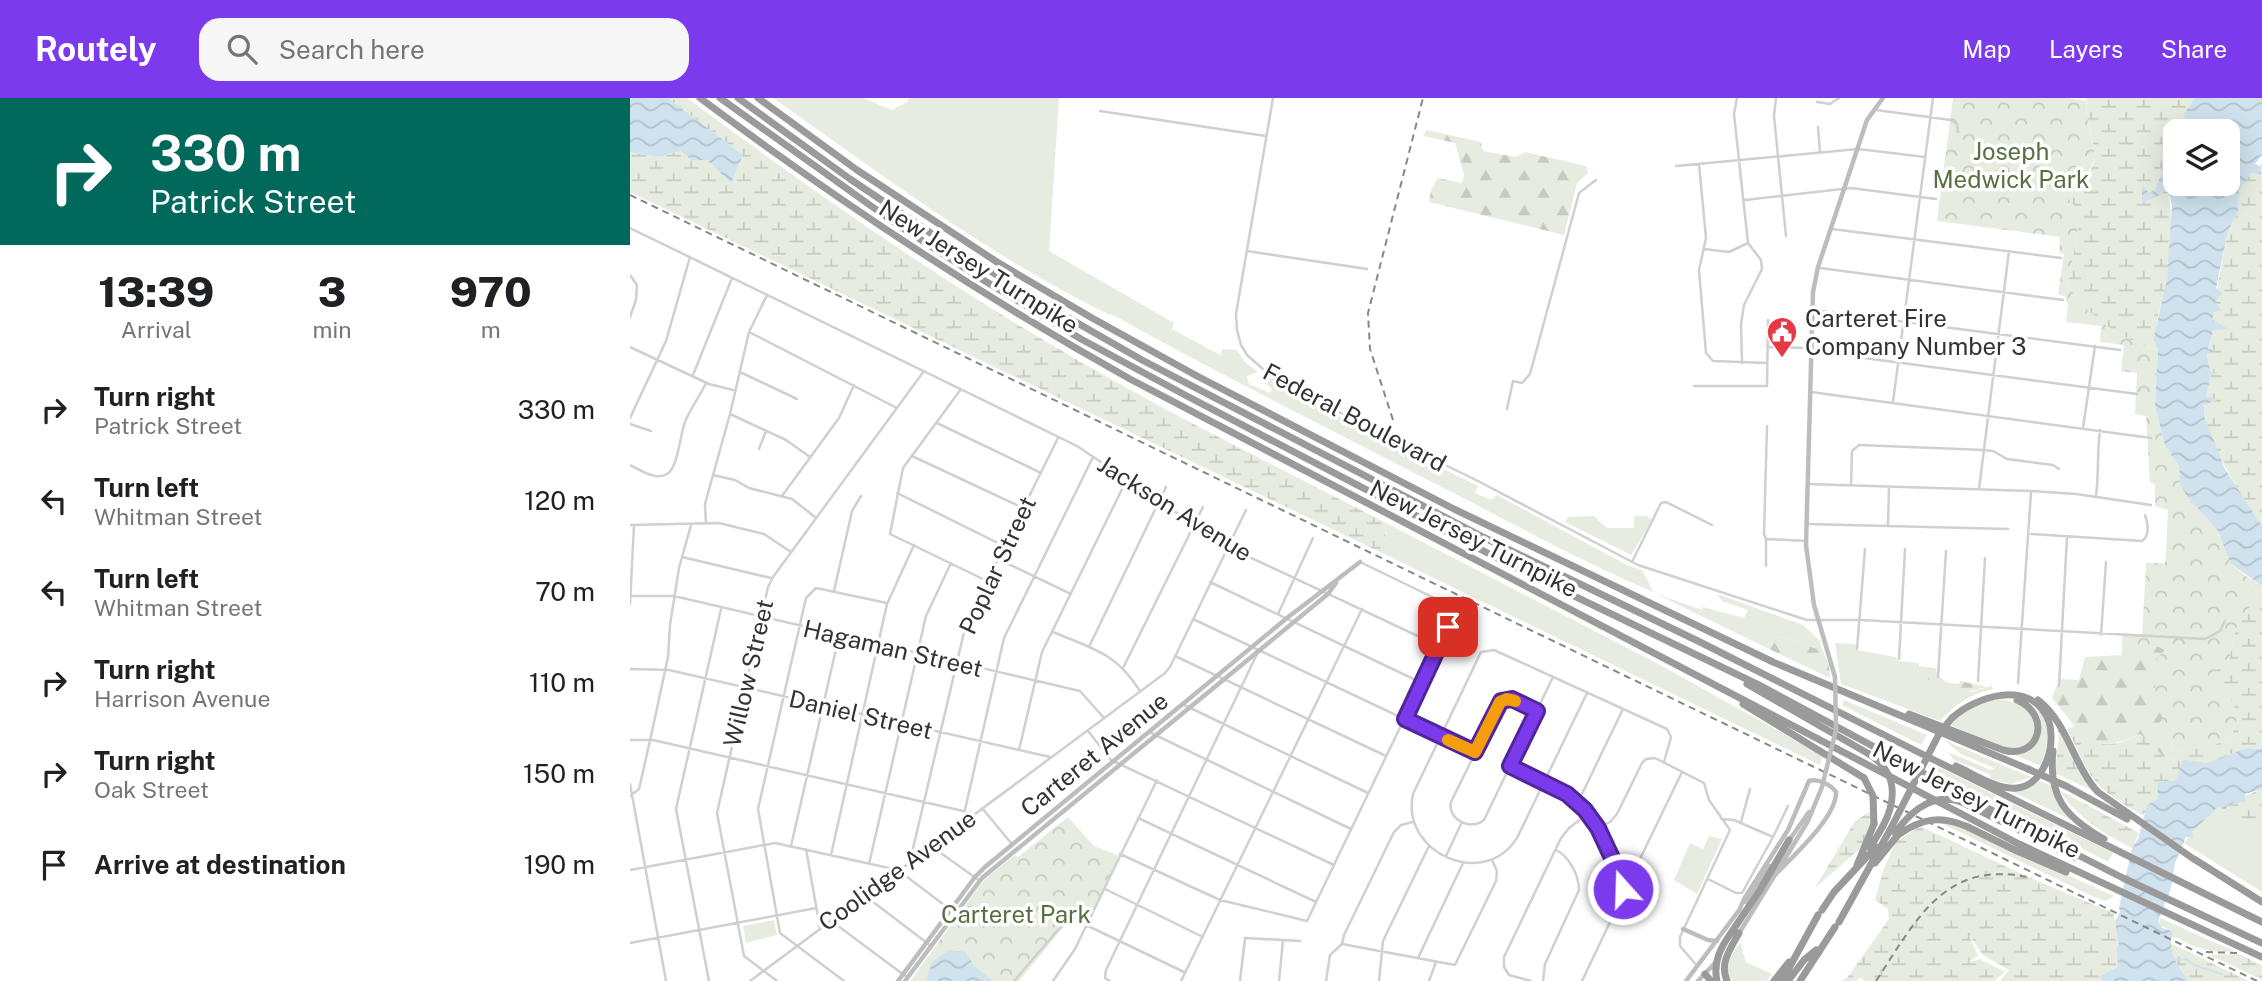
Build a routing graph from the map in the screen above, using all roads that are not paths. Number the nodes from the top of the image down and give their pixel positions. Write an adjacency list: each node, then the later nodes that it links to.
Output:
1 (700, 98): 212 (highway, New Jersey Turnpike)
2 (720, 98): 195 (highway, New Jersey Turnpike)
3 (738, 98): 231 (highway, New Jersey Turnpike)
4 (758, 98): 210 (highway, New Jersey Turnpike)
5 (1273, 98): 17 (street, Federal Boulevard)
6 (1737, 98): 22 (street)
7 (1776, 98): 20 (street)
8 (1839, 98): 11 (street)
9 (1883, 98): 12 (main road)
10 (1933, 98): 14 (street)
11 (1817, 102)
12 (1873, 110): 14 (street); 18 (main road)
13 (1100, 111): 17 (street)
14 (1930, 117): 16 (street); 21 (street)
15 (1818, 127): 19 (street)
16 (1958, 132)
17 (1266, 136): 37 (street, Federal Boulevard)
18 (1858, 149): 19 (street); 21 (street); 26 (main road)
19 (1820, 152): 20 (street)
20 (1778, 157): 22 (street); 27 (street)
21 (1925, 157): 28 (street)
22 (1739, 160): 23 (street); 30 (street)
23 (1699, 164): 24 (street); 36 (street)
24 (1676, 166)
25 (1596, 180): 79 (street)
26 (1844, 190): 27 (street); 28 (street); 32 (main road)
27 (1782, 195): 30 (street); 33 (street)
28 (1920, 197): 29 (street); 34 (street)
29 (1936, 200)
30 (1743, 201): 35 (street)
31 (630, 228): 39 (street, Jackson Avenue)
32 (1831, 229): 34 (street); 41 (main road)
33 (1786, 236)
34 (1914, 240): 38 (street); 45 (street)
35 (1748, 243): 36 (street); 62 (street)
36 (1704, 249): 62 (street)
37 (1247, 251): 42 (street); 143 (street, Federal Boulevard)
38 (2009, 251): 40 (street); 46 (street)
39 (690, 257): 44 (street, Jackson Avenue); 60 (street)
40 (2061, 258)
41 (1818, 267): 45 (street); 49 (main road)
42 (1367, 269)
43 (630, 275): 50 (street)
44 (732, 278): 47 (street, Jackson Avenue); 67 (street)
45 (1909, 280): 46 (street); 52 (street)
46 (2004, 292): 48 (street); 54 (street)
47 (767, 295): 53 (street); 64 (street, Jackson Avenue)
48 (2063, 300)
49 (1813, 310): 52 (street); 58 (main road)
50 (630, 317)
51 (1768, 320): 57 (street)
52 (1902, 321): 54 (street); 61 (street)
53 (749, 332): 65 (street); 69 (street)
54 (1999, 334): 56 (street); 66 (street)
55 (630, 346): 60 (street)
56 (2095, 346): 59 (street); 71 (street)
57 (1768, 347): 58 (street); 63 (street)
58 (1811, 350): 61 (street); 74 (main road)
59 (2120, 350)
60 (657, 360): 67 (street); 82 (street)
61 (1897, 362): 66 (street); 77 (street)
62 (1742, 363): 63 (street)
63 (1767, 363): 70 (street)
64 (923, 371): 72 (street, Jackson Avenue); 78 (street, Willow Street)
65 (740, 372): 73 (street); 76 (street)
66 (1994, 375): 71 (street); 81 (street)
67 (693, 377): 68 (street)
68 (706, 383): 73 (street); 97 (street)
69 (854, 385): 78 (street); 95 (street)
70 (1694, 386)
71 (2089, 387): 75 (street); 86 (street)
72 (961, 389): 83 (street); 90 (street, Jackson Avenue)
73 (735, 390): 80 (street)
74 (1810, 391): 77 (street); 102 (main road)
75 (2137, 394)
76 (797, 399)
77 (1892, 402): 81 (street)
78 (897, 408): 118 (street, Willow Street)
79 (1507, 409)
80 (730, 414): 89 (street); 100 (street)
81 (1989, 415): 86 (street); 93 (street)
82 (630, 418)
83 (937, 423): 94 (street); 99 (street)
84 (630, 424): 88 (street)
85 (1767, 426): 130 (street)
86 (2083, 428): 87 (street)
87 (2099, 430): 91 (street); 111 (street)
88 (651, 431)
89 (766, 431): 92 (street); 95 (street)
90 (1058, 437): 96 (street, Jackson Avenue); 99 (street, Poplar Street)
91 (2151, 438)
92 (760, 449)
93 (1984, 450): 98 (street); 103 (street); 106 (street)
94 (912, 456): 108 (street); 115 (street)
95 (810, 457): 109 (street)
96 (1093, 457): 101 (street, Jackson Avenue); 147 (street)
97 (630, 465)
98 (2059, 469)
99 (1041, 473): 115 (street, Poplar Street)
100 (713, 475): 109 (street); 120 (street)
101 (1126, 480): 112 (street, Jackson Avenue); 155 (street)
102 (1808, 484): 103 (street); 122 (main road)
103 (1851, 485): 105 (street)
104 (1166, 487): 112 (street)
105 (1889, 487): 106 (street); 125 (street)
106 (1979, 489): 107 (street)
107 (2031, 491): 111 (street); 127 (street)
108 (897, 493): 132 (street); 133 (street)
109 (782, 496): 118 (street)
110 (861, 496): 153 (street)
111 (2096, 496): 113 (street)
112 (1159, 501): 121 (street, Jackson Avenue); 183 (street)
113 (2151, 505)
114 (1203, 507): 121 (street)
115 (1023, 508): 133 (street, Poplar Street)
116 (1246, 510): 134 (street, Coolidge Avenue)
117 (2145, 515): 128 (street)
118 (816, 517): 138 (street, Willow Street)
119 (691, 524): 120 (street); 123 (street); 139 (street)
120 (706, 524): 138 (street)
121 (1194, 524): 134 (street, Jackson Avenue); 191 (street)
122 (1807, 524): 125 (street); 131 (main road)
123 (632, 525): 157 (street)
124 (1712, 525): 143 (street)
125 (1888, 527): 126 (street)
126 (2008, 529)
127 (2029, 533): 128 (street); 175 (street)
128 (2067, 537): 177 (street)
129 (1312, 538): 149 (street)
130 (1766, 539): 131 (street); 146 (street)
131 (1806, 541): 167 (main road)
132 (914, 545): 145 (street); 159 (street)
133 (1004, 546): 141 (street, Poplar Street)
134 (1227, 546): 149 (street, Jackson Avenue); 152 (street, Coolidge Avenue)
135 (1905, 548): 171 (street)
136 (1866, 549): 168 (street)
137 (1945, 551): 172 (street)
138 (791, 552): 148 (street, Willow Street)
139 (682, 557): 148 (street); 158 (street)
140 (1985, 558): 174 (street)
141 (998, 559): 147 (street); 151 (street, Poplar Street)
142 (1360, 562): 150 (main road, Carteret Avenue); 182 (street)
143 (1632, 562): 167 (street, Federal Boulevard)
144 (2106, 562): 178 (street)
145 (951, 563): 151 (street); 187 (street)
146 (1766, 566)
147 (1034, 577): 155 (street); 194 (street)
148 (772, 578): 164 (street, Willow Street)
149 (1294, 578): 154 (street, Jackson Avenue); 163 (street)
150 (1339, 579): 154 (main road, Carteret Avenue); 156 (main road, Carteret Avenue)
151 (987, 581): 190 (street, Poplar Street)
152 (1210, 582): 163 (street); 166 (street, Coolidge Avenue)
153 (834, 591): 159 (street); 173 (street)
154 (1322, 591): 156 (street, Jackson Avenue); 165 (main road, Carteret Avenue)
155 (1071, 594): 176 (street)
156 (1328, 594): 162 (street, Jackson Avenue); 170 (main road, Carteret Avenue)
157 (630, 596): 158 (street, Hagaman Street); 160 (street)
158 (674, 596): 161 (street, Hagaman Street); 193 (street)
159 (887, 603): 180 (street)
160 (630, 604)
161 (721, 609): 164 (street, Hagaman Street); 199 (street)
162 (1362, 610): 181 (street); 182 (street, Jackson Avenue)
163 (1278, 614): 165 (street)
164 (760, 617): 173 (street, Hagaman Street); 207 (street, Willow Street)
165 (1287, 618): 170 (street); 184 (main road, Carteret Avenue)
166 (1192, 619): 184 (street); 188 (street, Coolidge Avenue)
167 (1818, 620): 168 (street, Federal Boulevard); 265 (main road, bridge)
168 (1861, 620): 171 (street, Federal Boulevard); 185 (street)
169 (2225, 621): 178 (street, Federal Boulevard)
170 (1294, 622): 181 (street); 186 (main road, Carteret Avenue)
171 (1901, 624): 172 (street, Federal Boulevard); 189 (street)
172 (1941, 626): 174 (street, Federal Boulevard); 198 (street)
173 (800, 627): 179 (street, Hagaman Street); 213 (street)
174 (1982, 628): 175 (street, Federal Boulevard); 202 (street)
175 (2022, 630): 177 (street, Federal Boulevard); 205 (street)
176 (1053, 632): 183 (street); 201 (street)
177 (2062, 632): 178 (street, Federal Boulevard); 206 (street)
178 (2101, 635)
179 (839, 636): 180 (street, Hagaman Street); 216 (street)
180 (878, 645): 187 (street, Hagaman Street); 221 (street)
181 (1344, 646): 203 (street); 204 (street)
182 (1439, 646): 204 (street)
183 (1089, 647): 191 (street)
184 (1252, 648): 186 (street); 196 (main road, Carteret Avenue)
185 (1857, 649)
186 (1259, 651): 200 (main road, Carteret Avenue); 203 (street); 208 (street)
187 (918, 653): 190 (street, Hagaman Street); 226 (street)
188 (1175, 656): 196 (street); 209 (street, Coolidge Avenue)
189 (1899, 659)
190 (957, 662): 194 (street, Hagaman Street); 229 (street, Poplar Street)
191 (1124, 668): 209 (street)
192 (630, 669): 193 (street, Daniel Street)
193 (665, 670): 199 (street, Daniel Street); 235 (street)
194 (995, 671): 201 (street, Hagaman Street); 236 (street)
195 (1729, 671): 283 (highway, bridge); 312 (highway, New Jersey Turnpike)
196 (1217, 676): 200 (street); 215 (main road, Carteret Avenue)
197 (1553, 677): 211 (street); 220 (street); 233 (street)
198 (1938, 677)
199 (706, 678): 207 (street, Daniel Street); 237 (street)
200 (1224, 679): 208 (street); 218 (main road, Carteret Avenue)
201 (1035, 681): 223 (street, Hagaman Street); 238 (street)
202 (1978, 681)
203 (1327, 682): 224 (street); 225 (street)
204 (1422, 683): 225 (street)
205 (2018, 683)
206 (2059, 686)
207 (745, 688): 213 (street, Daniel Street); 243 (street, Willow Street)
208 (1243, 689): 224 (street); 227 (street)
209 (1140, 691): 223 (street, Coolidge Avenue)
210 (1843, 692): 214 (highway); 271 (highway, New Jersey Turnpike, bridge)
211 (1587, 693): 219 (street); 253 (street)
212 (1729, 693): 308 (highway, bridge); 313 (highway, New Jersey Turnpike)
213 (784, 696): 216 (street, Daniel Street); 248 (street)
214 (1992, 696): 222 (highway); 231 (highway)
215 (1182, 704): 218 (street); 230 (main road, Carteret Avenue)
216 (823, 705): 221 (street, Daniel Street); 251 (street)
217 (2044, 705): 222 (highway); 271 (highway); 292 (highway)
218 (1190, 708): 227 (street); 232 (main road, Carteret Avenue)
219 (1623, 710): 246 (street); 263 (street)
220 (1537, 711): 239 (street); 249 (street)
221 (862, 714): 226 (street, Daniel Street); 256 (street)
222 (1950, 717): 283 (highway, bridge)
223 (1104, 718): 228 (street, Coolidge Avenue)
224 (1309, 718): 240 (street); 241 (street)
225 (1405, 719): 233 (street); 241 (street)
226 (902, 723): 229 (street, Daniel Street); 260 (street)
227 (1225, 725): 240 (street); 245 (street)
228 (1087, 730): 242 (street, Coolidge Avenue); 244 (street)
229 (941, 732): 236 (street, Daniel Street); 264 (street, Poplar Street)
230 (1149, 732): 232 (street); 244 (main road, Carteret Avenue)
231 (1882, 734): 292 (highway, New Jersey Turnpike)
232 (1156, 735): 245 (street); 247 (main road, Carteret Avenue)
233 (1440, 736): 239 (street); 275 (street)
234 (630, 740): 235 (street)
235 (650, 741): 237 (street); 261 (street)
236 (980, 741): 238 (street, Daniel Street); 268 (street)
237 (690, 749): 243 (street); 300 (street)
238 (1019, 750): 242 (street, Daniel Street)
239 (1475, 752): 276 (street)
240 (1291, 756): 258 (street); 259 (street)
241 (1386, 756): 259 (street)
242 (1050, 757): 267 (street, Coolidge Avenue)
243 (729, 758): 248 (street); 296 (street, Willow Street)
244 (1114, 761): 247 (street); 255 (main road, Carteret Avenue)
245 (1208, 761): 258 (street); 262 (street)
246 (1664, 762): 250 (street); 281 (street)
247 (1122, 764): 252 (street); 255 (main road, Carteret Avenue)
248 (768, 766): 251 (street); 288 (street)
249 (1510, 766): 253 (street); 276 (street)
250 (1682, 772): 274 (street); 315 (street)
251 (807, 775): 256 (street); 289 (street)
252 (1157, 780): 262 (street); 272 (street)
253 (1544, 783): 263 (street); 301 (street)
254 (630, 784): 261 (street)
255 (1091, 784): 273 (main road, Carteret Avenue); 279 (main road, Carteret Avenue)
256 (846, 786): 260 (street); 298 (street)
257 (1750, 789): 277 (street)
258 (1273, 791): 280 (street); 282 (street)
259 (1368, 793): 282 (street)
260 (886, 794): 264 (street); 304 (street)
261 (631, 796): 307 (street)
262 (1190, 797): 280 (street); 284 (street)
263 (1576, 801): 270 (street)
264 (925, 802): 268 (street); 302 (street, Poplar Street)
265 (1815, 803): 286 (main road); 314 (main road)
266 (1788, 806): 285 (street)
267 (982, 808): 269 (street, Coolidge Avenue); 287 (street)
268 (964, 811): 269 (street); 278 (street)
269 (974, 814): 278 (street, Coolidge Avenue)
270 (1588, 814): 281 (street); 295 (street)
271 (2125, 815): 323 (highway)
272 (1138, 818): 284 (street); 297 (street)
273 (1043, 819): 279 (street); 287 (main road, Carteret Avenue)
274 (1721, 819): 277 (street); 317 (street)
275 (1413, 821): 291 (street); 347 (street)
276 (1462, 822): 299 (street)
277 (1741, 822): 285 (street)
278 (962, 823): 290 (street, Coolidge Avenue)
279 (1048, 825): 294 (main road, Carteret Avenue)
280 (1255, 828): 305 (street); 306 (street)
281 (1598, 828): 315 (street)
282 (1351, 829): 306 (street)
283 (1891, 831): 308 (highway); 312 (highway, bridge); 313 (highway, bridge); 318 (highway); 318 (highway)
284 (1172, 834): 305 (street); 311 (street)
285 (1773, 837): 317 (street)
286 (1789, 840): 327 (main road); 337 (highway)
287 (1012, 844): 294 (street); 316 (main road, Carteret Avenue)
288 (763, 845): 289 (street); 296 (street); 329 (street)
289 (791, 846): 293 (street)
290 (931, 846): 302 (street, Coolidge Avenue); 316 (street)
291 (1429, 846): 299 (street); 351 (street)
292 (2115, 847): 331 (highway)
293 (806, 849): 298 (street); 325 (street)
294 (1017, 850): 316 (main road, Carteret Avenue)
295 (1556, 850): 377 (street); 378 (street)
296 (724, 852): 300 (street); 332 (street, Willow Street)
297 (1120, 854): 311 (street); 319 (street)
298 (831, 855): 304 (street)
299 (1446, 856): 303 (street)
300 (685, 860): 307 (street); 336 (street)
301 (1492, 860): 303 (street); 355 (street)
302 (910, 861): 310 (street, Coolidge Avenue)
303 (1463, 863): 354 (street)
304 (869, 864): 310 (street)
305 (1237, 865): 321 (street); 322 (street)
306 (1334, 865): 322 (street)
307 (646, 867): 309 (street); 339 (street)
308 (1856, 869): 352 (highway)
309 (630, 870)
310 (898, 870): 320 (street, Coolidge Avenue); 326 (street)
311 (1155, 870): 321 (street); 324 (street)
312 (2109, 871): 346 (highway, New Jersey Turnpike)
313 (2072, 872): 353 (highway, New Jersey Turnpike)
314 (1776, 874): 327 (main road); 337 (main road)
315 (1620, 875): 379 (street)
316 (977, 879): 326 (main road, Carteret Avenue); 328 (main road, Carteret Avenue)
317 (1707, 879): 335 (street)
318 (1863, 881): 348 (highway)
319 (1104, 888): 324 (street); 333 (street)
320 (864, 895): 330 (street, Coolidge Avenue); 343 (street)
321 (1220, 900): 322 (street); 338 (street)
322 (1316, 902)
323 (2262, 902)
324 (1138, 905): 338 (street); 344 (street)
325 (816, 908): 329 (street); 334 (street)
326 (951, 909): 328 (street); 343 (main road, Carteret Avenue)
327 (1738, 911): 342 (main road)
328 (956, 914): 350 (main road, Carteret Avenue)
329 (777, 916): 332 (street); 349 (street)
330 (830, 920): 334 (street, Coolidge Avenue); 360 (street)
331 (2262, 922)
332 (738, 923): 336 (street); 357 (street, Willow Street)
333 (1086, 924): 344 (street); 368 (street); 369 (street)
334 (820, 928): 349 (street, Coolidge Avenue)
335 (1683, 929): 342 (main road); 356 (street)
336 (699, 930): 339 (street); 363 (street)
337 (1735, 933): 359 (main road); 383 (highway, bridge); 384 (highway)
338 (1203, 937): 358 (street)
339 (658, 938): 345 (street); 362 (street)
340 (1283, 940): 341 (street); 372 (street); 373 (street)
341 (1300, 941)
342 (1717, 941): 356 (main road)
343 (926, 942): 350 (street); 360 (main road, Carteret Avenue)
344 (1120, 942): 358 (street); 370 (street)
345 (630, 943)
346 (2262, 943)
347 (1342, 944): 351 (street); 361 (street)
348 (1823, 944): 387 (highway); 388 (highway)
349 (795, 946): 357 (street, Coolidge Avenue); 366 (street)
350 (932, 946): 360 (main road, Carteret Avenue)
351 (1382, 950): 354 (street); 375 (street)
352 (1798, 951): 385 (highway); 386 (highway)
353 (2262, 957)
354 (1418, 958): 355 (street)
355 (1436, 962): 376 (street)
356 (1698, 967): 359 (main road); 380 (main road)
357 (763, 970): 364 (street, Coolidge Avenue); 365 (street, Willow Street)
358 (1185, 973): 371 (street)
359 (1705, 974): 381 (main road); 382 (highway)
360 (905, 978): 367 (main road, Carteret Avenue)
361 (1326, 980): 374 (street)
362 (666, 981)
363 (709, 981)
364 (750, 981)
365 (777, 981)
366 (844, 981)
367 (898, 981)
368 (1014, 981)
369 (1053, 981)
370 (1110, 981)
371 (1181, 981)
372 (1240, 981)
373 (1279, 981)
374 (1333, 981)
375 (1379, 981)
376 (1429, 981)
377 (1531, 981)
378 (1543, 981)
379 (1582, 981)
380 (1686, 981)
381 (1698, 981)
382 (1711, 981)
383 (1717, 981)
384 (1727, 981)
385 (1774, 981)
386 (1782, 981)
387 (1788, 981)
388 (1800, 981)

